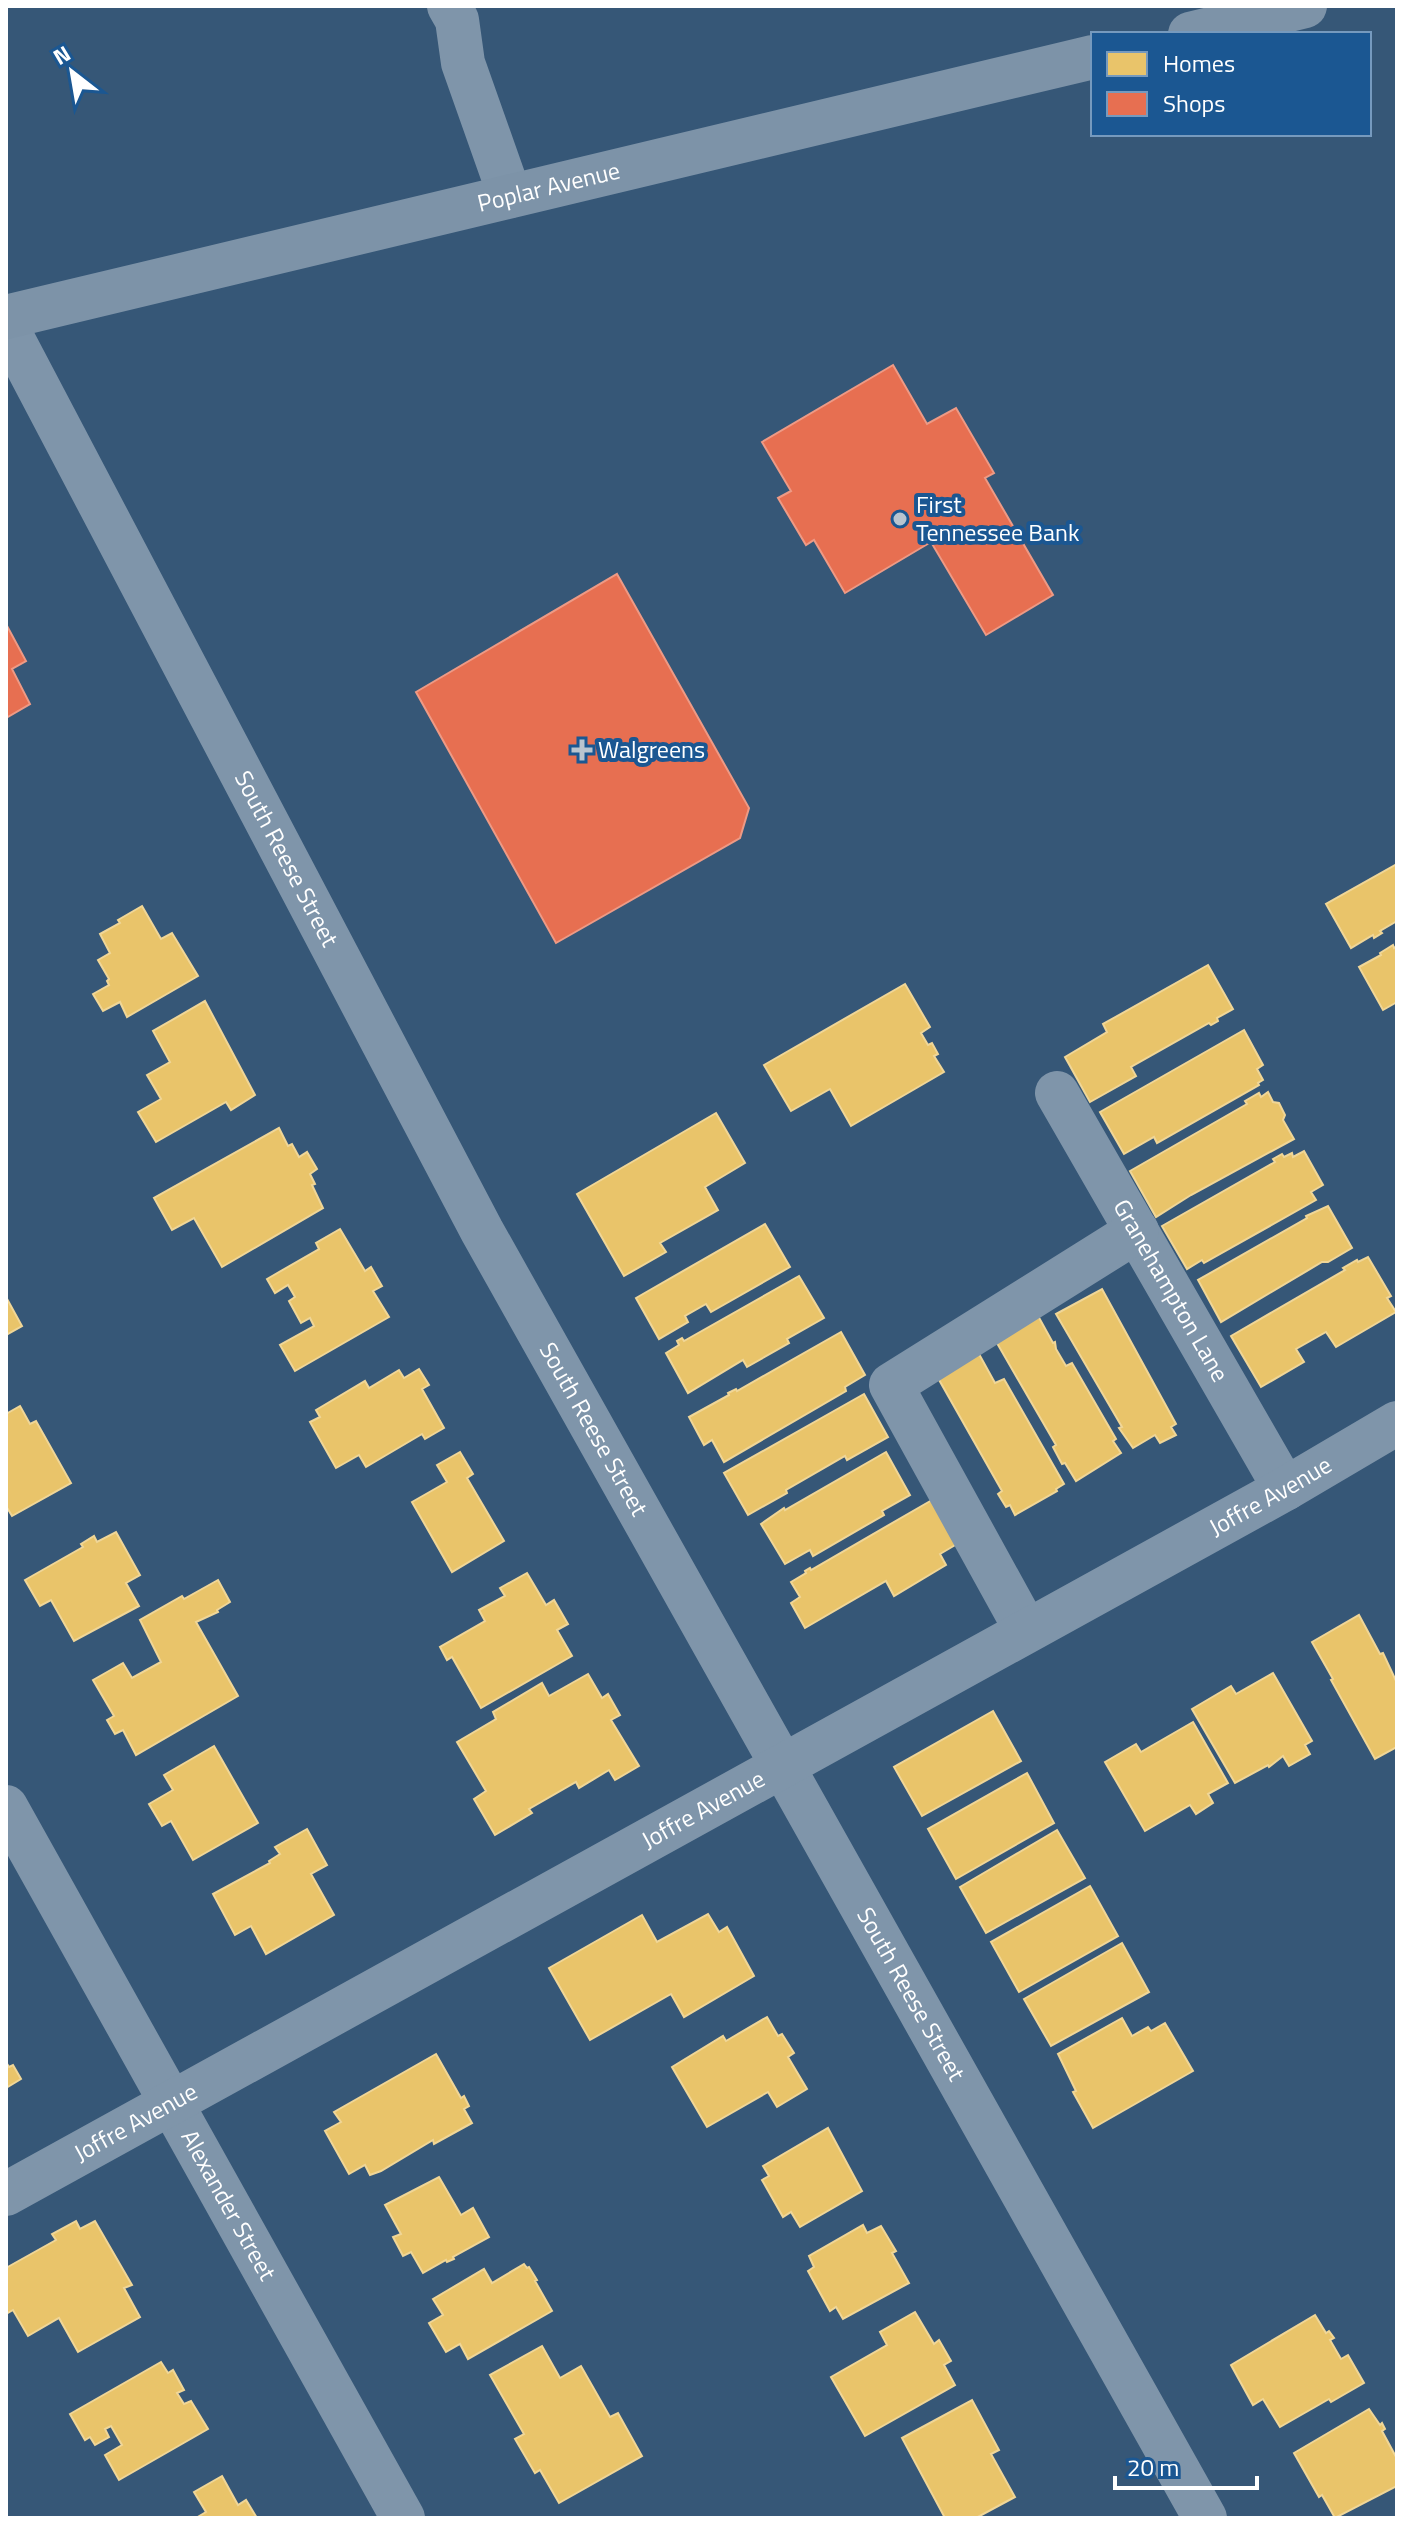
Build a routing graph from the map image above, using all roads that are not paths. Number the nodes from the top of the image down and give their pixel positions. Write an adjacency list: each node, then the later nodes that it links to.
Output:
1 (449, 6): 5 (street)
2 (1305, 6): 3 (main road)
3 (1198, 32)
4 (1091, 57): 5 (main road, Poplar Avenue)
5 (510, 196): 6 (main road, Poplar Avenue)
6 (6, 317)
7 (6, 326): 13 (street, South Reese Street)
8 (1057, 1093): 9 (street, Granehampton Lane)
9 (1137, 1231): 11 (street, Granehampton Lane); 12 (street)
10 (1397, 1423): 11 (street, Joffre Avenue)
11 (1285, 1489): 12 (street, Joffre Avenue)
12 (1026, 1630): 13 (street, Joffre Avenue)
13 (783, 1764): 15 (street, Joffre Avenue); 18 (street, South Reese Street)
14 (6, 1807): 15 (street, Alexander Street)
15 (172, 2103): 16 (street, Joffre Avenue); 17 (street, Alexander Street)
16 (6, 2194)
17 (403, 2518)
18 (1205, 2518)

